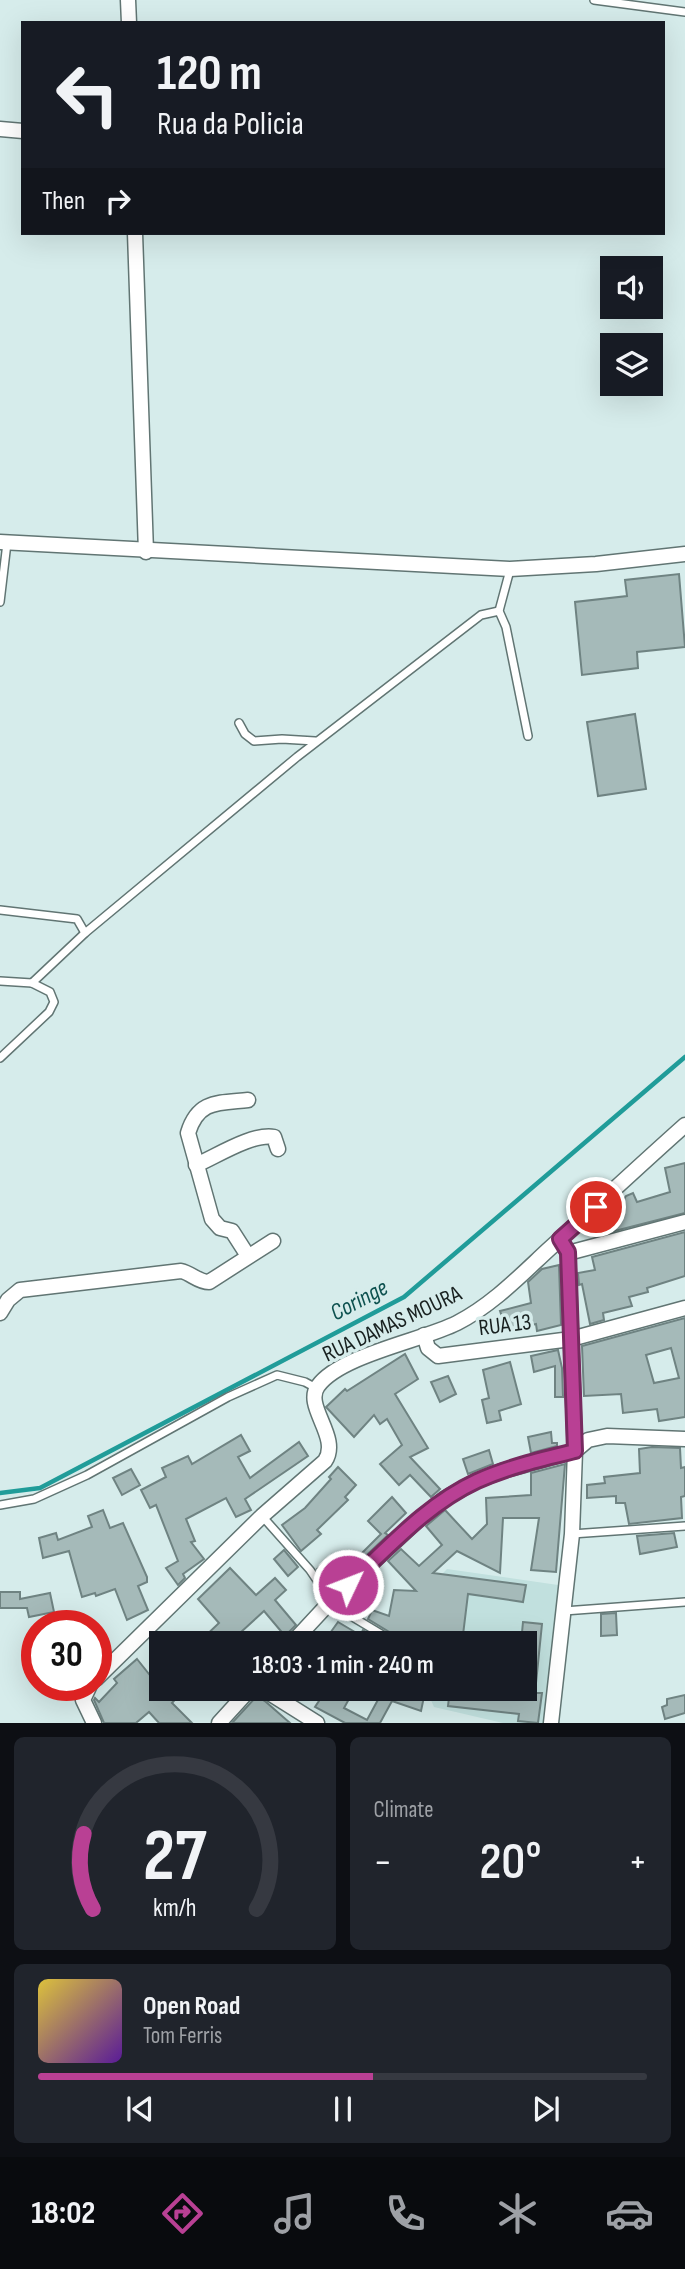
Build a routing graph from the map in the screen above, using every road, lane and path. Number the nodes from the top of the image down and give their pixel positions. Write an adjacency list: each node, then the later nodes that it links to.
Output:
1 (128, 0): 4 (street)
2 (594, 0): 3 (lane)
3 (685, 12)
4 (129, 21)
5 (0, 129): 6 (street)
6 (21, 131)
7 (135, 235): 9 (street)
8 (3, 543): 9 (street); 12 (lane)
9 (146, 552): 11 (street)
10 (685, 554): 11 (street)
11 (510, 569): 13 (lane)
12 (0, 602)
13 (499, 611): 15 (lane); 16 (lane)
14 (240, 723): 16 (lane)
15 (528, 736)
16 (316, 741): 18 (lane)
17 (0, 911): 18 (lane)
18 (85, 933): 20 (lane)
19 (0, 981): 20 (lane)
20 (32, 983): 21 (lane)
21 (0, 1058)
22 (248, 1100): 25 (street)
23 (685, 1125): 27 (street, RUA DAMAS MOURA)
24 (278, 1149): 25 (street)
25 (196, 1165): 30 (street)
26 (685, 1222): 29 (street)
27 (560, 1239): 29 (street); 33 (street, RUA DAMAS MOURA)
28 (272, 1241): 30 (street)
29 (568, 1252): 34 (street)
30 (248, 1256): 32 (street)
31 (685, 1308): 34 (street, RUA 13)
32 (0, 1313)
33 (424, 1335): 34 (street, RUA 13); 35 (street, RUA DAMAS MOURA)
34 (571, 1339): 37 (street)
35 (316, 1388): 38 (lane); 39 (street, RUA DAMAS MOURA)
36 (685, 1439): 37 (street)
37 (575, 1451): 41 (street); 42 (street)
38 (0, 1505)
39 (262, 1516): 42 (lane); 47 (street, RUA DAMAS MOURA)
40 (685, 1526): 41 (lane)
41 (572, 1534): 44 (street)
42 (331, 1601): 45 (street); 46 (lane)
43 (685, 1601): 44 (lane)
44 (562, 1611): 54 (street)
45 (303, 1631)
46 (376, 1631)
47 (112, 1663)
48 (83, 1701): 51 (street)
49 (239, 1701): 52 (street)
50 (282, 1701): 53 (street)
51 (94, 1723)
52 (219, 1723)
53 (317, 1723)
54 (551, 1723)

